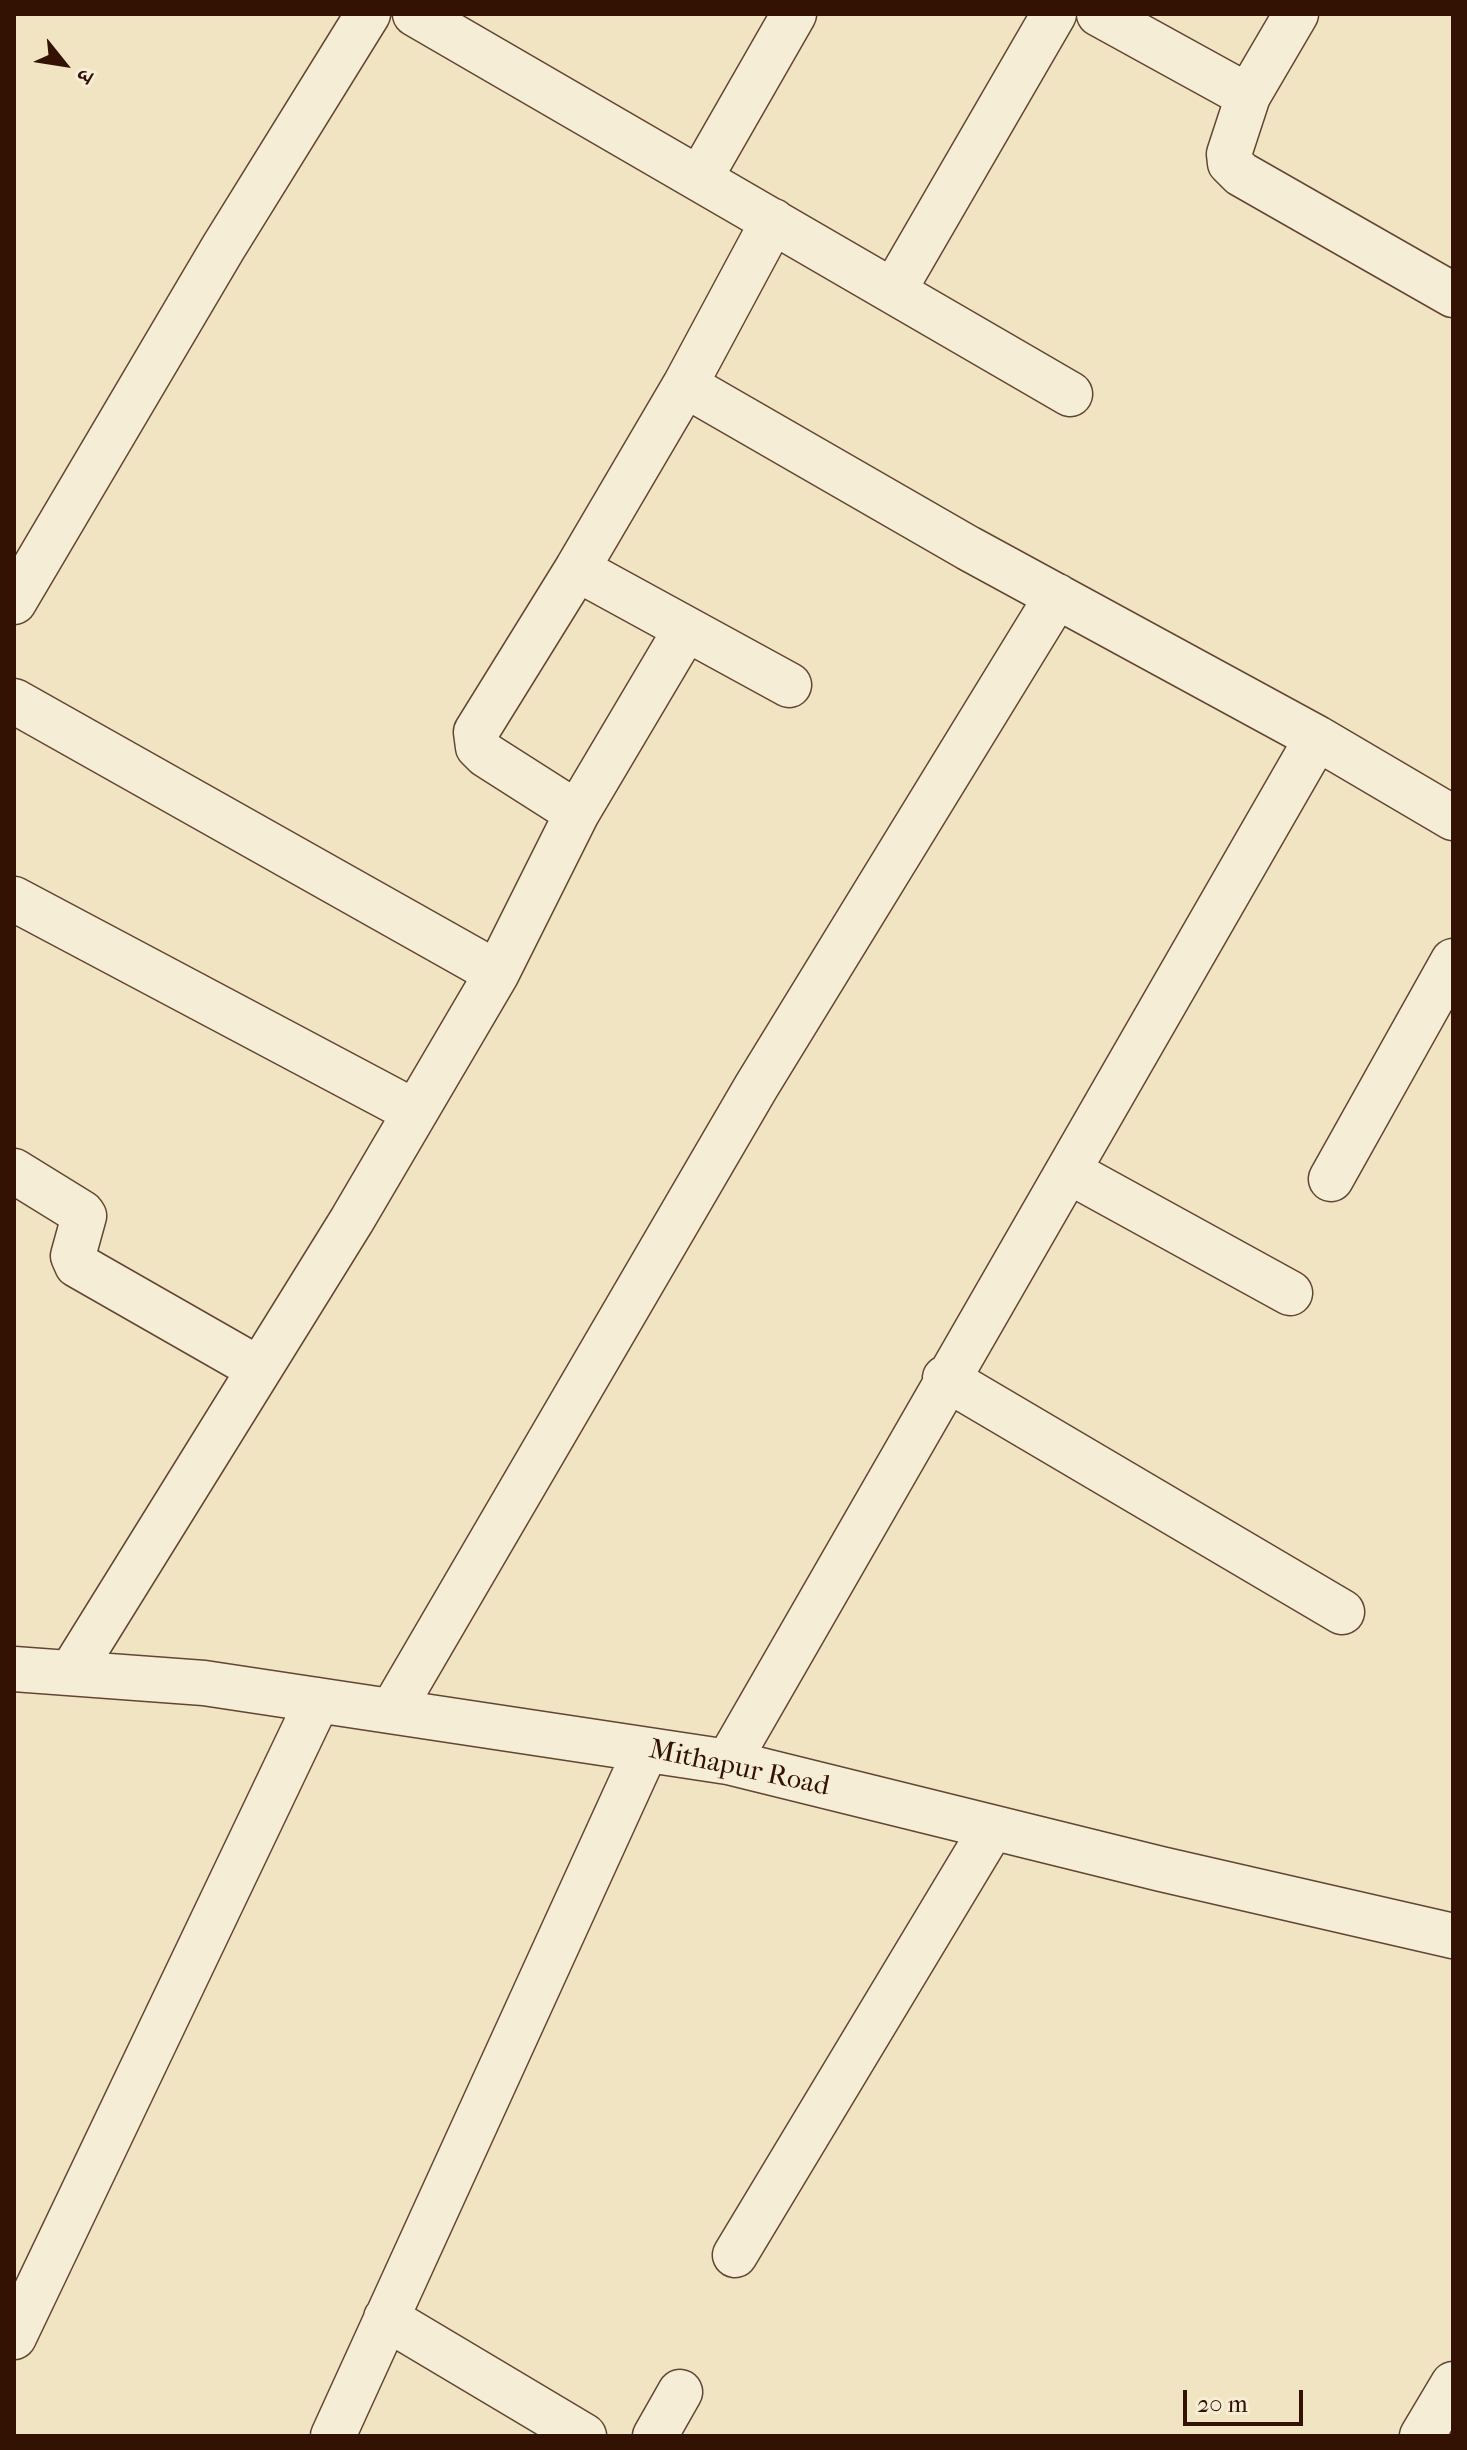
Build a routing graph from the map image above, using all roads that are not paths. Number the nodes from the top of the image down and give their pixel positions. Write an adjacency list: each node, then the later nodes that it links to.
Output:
1 (368, 14): 16 (street)
2 (415, 14): 8 (street)
3 (794, 14): 8 (street)
4 (1054, 14): 10 (street)
5 (1099, 14): 7 (street)
6 (1296, 14): 7 (street)
7 (1248, 96): 11 (street)
8 (700, 178): 9 (street)
9 (773, 221): 10 (street); 12 (street)
10 (894, 290): 13 (street)
11 (1453, 295)
12 (685, 385): 14 (street); 15 (street)
13 (1070, 394)
14 (577, 569): 17 (street); 21 (street)
15 (1057, 596): 20 (street); 37 (street)
16 (14, 602)
17 (686, 629): 18 (street); 21 (street)
18 (789, 685)
19 (14, 701): 25 (street)
20 (1317, 738): 22 (street); 28 (street)
21 (577, 813): 25 (street)
22 (1453, 818)
23 (14, 899): 26 (street)
24 (1453, 961): 29 (street)
25 (497, 973): 26 (street)
26 (415, 1112): 31 (street)
27 (14, 1171): 31 (street)
28 (1068, 1171): 30 (street); 32 (street)
29 (1331, 1179)
30 (1290, 1293)
31 (259, 1369): 35 (street)
32 (945, 1378): 33 (street); 39 (street)
33 (1342, 1612)
34 (14, 1669): 35 (street, Mithapur Road)
35 (71, 1673): 36 (street, Mithapur Road)
36 (318, 1700): 37 (street, Mithapur Road); 44 (street)
37 (392, 1711): 38 (street, Mithapur Road)
38 (646, 1750): 39 (street, Mithapur Road); 43 (street)
39 (728, 1762): 40 (street, Mithapur Road)
40 (992, 1828): 41 (street, Mithapur Road); 42 (street)
41 (1453, 1936)
42 (735, 2255)
43 (386, 2318): 47 (street); 48 (street)
44 (14, 2337)
45 (1453, 2384): 50 (street)
46 (680, 2392): 49 (street)
47 (333, 2436)
48 (584, 2436)
49 (655, 2436)
50 (1422, 2436)

